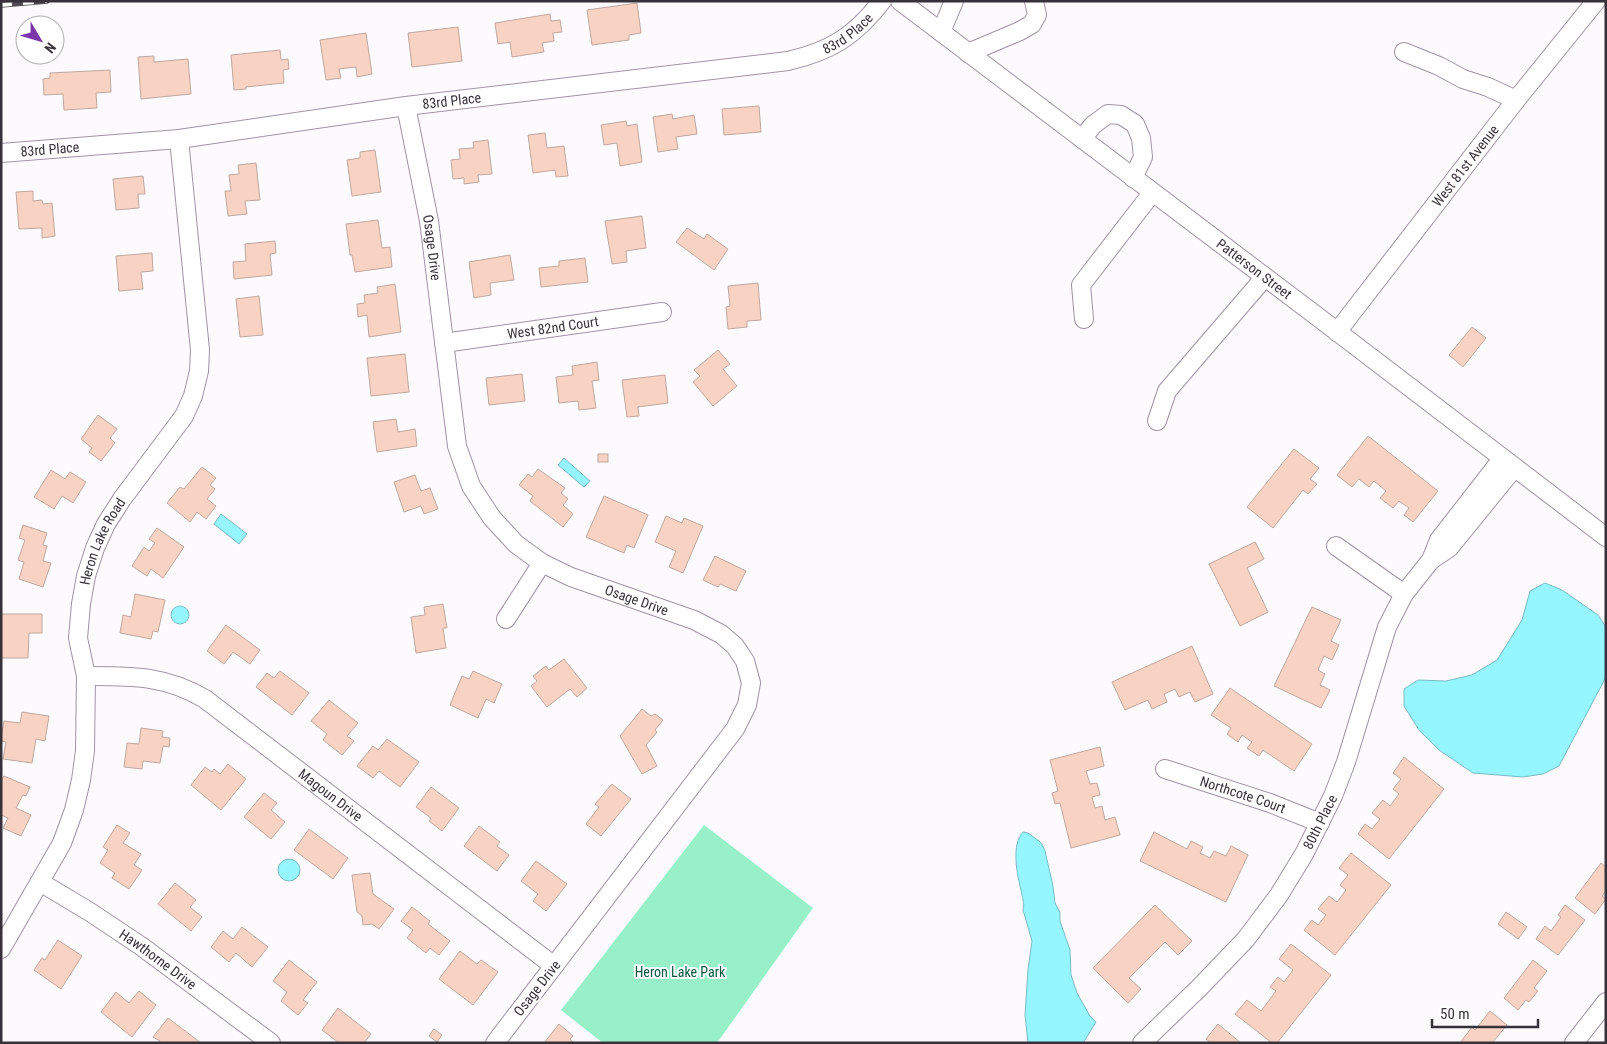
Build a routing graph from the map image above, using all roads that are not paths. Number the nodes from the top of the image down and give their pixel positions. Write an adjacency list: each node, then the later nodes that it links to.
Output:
1 (882, 1): 10 (street, 83rd Place)
2 (900, 1): 6 (street, Patterson Street)
3 (954, 1): 6 (street)
4 (1034, 1): 8 (street)
5 (1596, 1): 9 (street, West 81st Avenue)
6 (941, 32): 8 (street, Patterson Street)
7 (1404, 52): 9 (street)
8 (968, 53): 12 (street, Patterson Street)
9 (1516, 100): 19 (street, West 81st Avenue)
10 (406, 106): 11 (street, 83rd Place); 20 (street, Osage Drive)
11 (179, 139): 13 (street, 83rd Place); 28 (street, Heron Lake Road)
12 (1082, 139): 14 (street, Patterson Street); 14 (street)
13 (1, 154)
14 (1133, 178): 15 (street, Patterson Street)
15 (1152, 193): 16 (street, Patterson Street); 18 (street)
16 (1265, 277): 19 (street, Patterson Street); 21 (street)
17 (662, 312): 20 (street, West 82nd Court)
18 (1084, 319)
19 (1337, 332): 22 (street, Patterson Street)
20 (444, 343): 25 (street, Osage Drive)
21 (1157, 421)
22 (1508, 463): 23 (street, Patterson Street); 26 (street, 80th Place)
23 (1606, 537)
24 (1336, 546): 26 (street)
25 (542, 563): 27 (street); 33 (street, Osage Drive)
26 (1404, 594): 30 (street, 80th Place)
27 (506, 619)
28 (86, 676): 31 (street, Heron Lake Road); 33 (street, Magoun Drive)
29 (1165, 769): 30 (street, Northcote Court)
30 (1320, 823): 37 (street, 80th Place)
31 (40, 882): 32 (street, Heron Lake Road); 35 (street, Hawthorne Drive)
32 (1, 949)
33 (554, 966): 36 (street, Osage Drive)
34 (1606, 1002): 38 (street)
35 (271, 1043)
36 (495, 1043)
37 (1142, 1043)
38 (1574, 1043)

